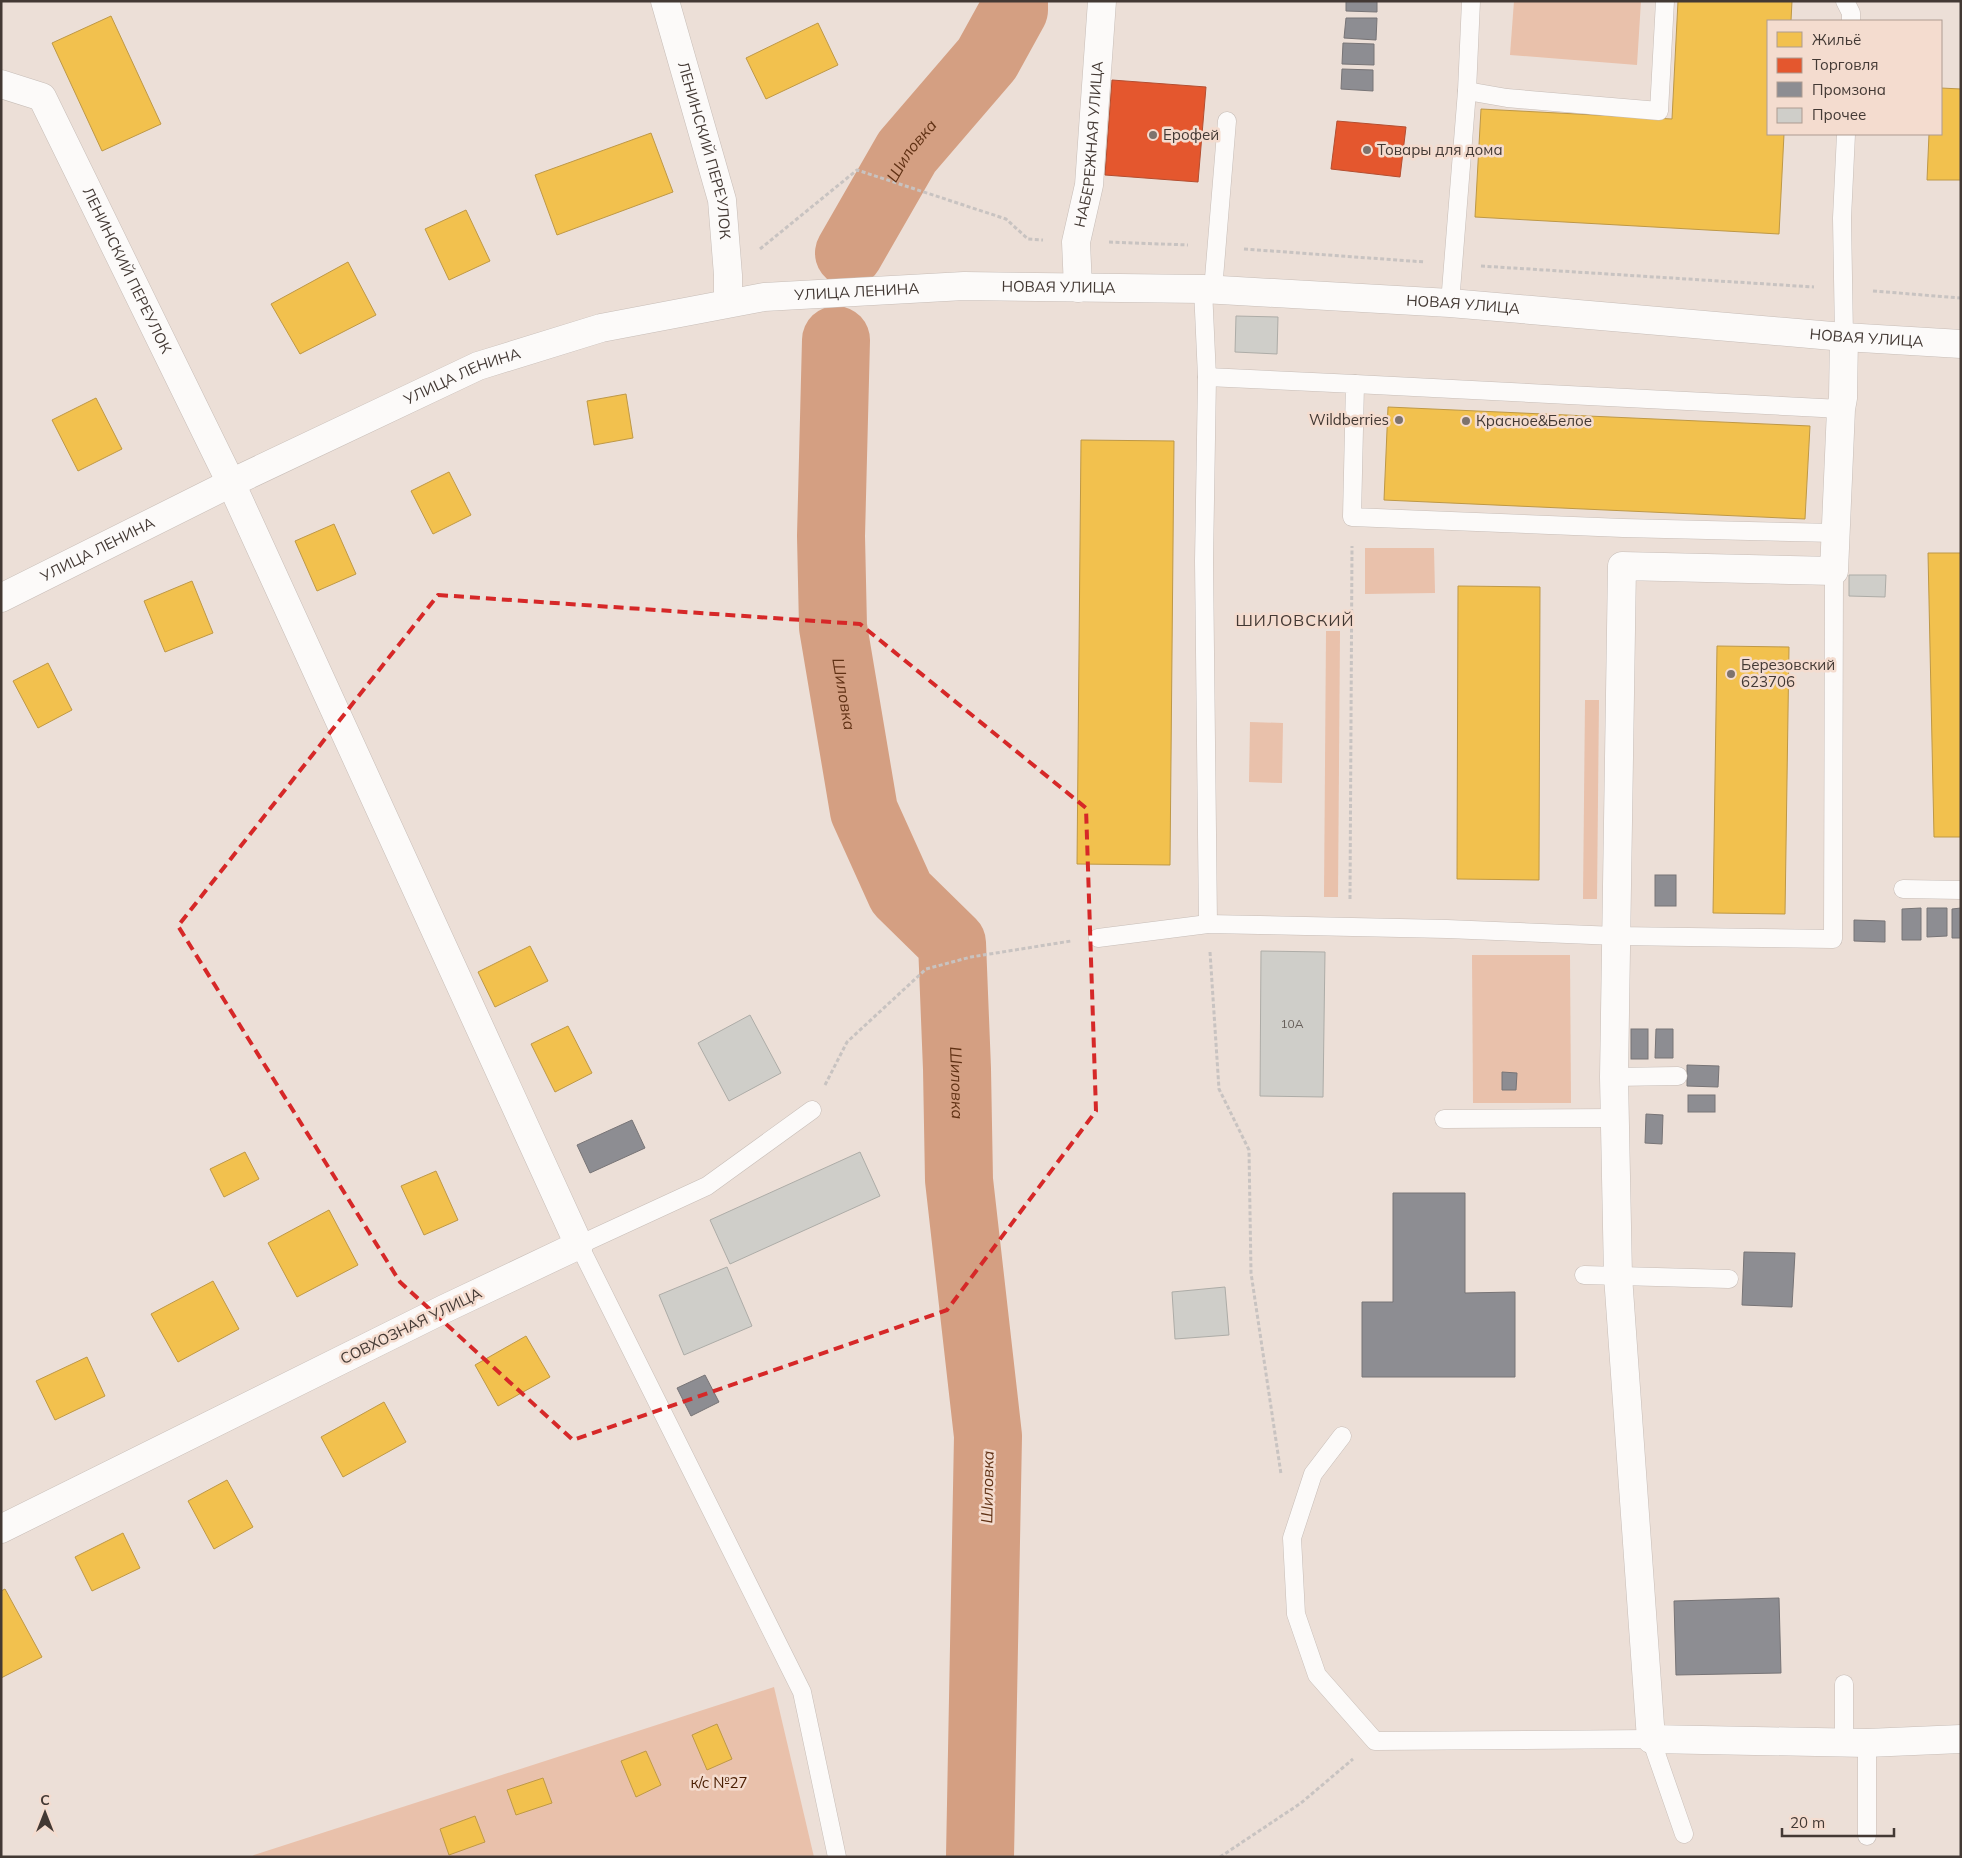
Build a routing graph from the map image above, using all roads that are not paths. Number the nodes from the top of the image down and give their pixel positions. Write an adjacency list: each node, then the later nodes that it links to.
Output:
1 (664, 1): 14 (street, ЛЕНИНСКИЙ ПЕРЕУЛОК)
2 (1102, 1): 12 (street, НАБЕРЕЖНАЯ УЛИЦА)
3 (1471, 1): 8 (lane)
4 (1665, 1): 8 (lane)
5 (1845, 1): 6 (lane)
6 (1851, 20)
7 (1, 84): 21 (street, ЛЕНИНСКИЙ ПЕРЕУЛОК)
8 (1467, 91): 15 (lane)
9 (1227, 121): 13 (lane)
10 (1846, 135): 16 (lane)
11 (964, 286): 12 (street, НОВАЯ УЛИЦА); 14 (street, УЛИЦА ЛЕНИНА)
12 (1078, 288): 13 (street, НОВАЯ УЛИЦА)
13 (1208, 289): 15 (street, НОВАЯ УЛИЦА); 18 (lane)
14 (728, 303): 21 (street, УЛИЦА ЛЕНИНА)
15 (1450, 303): 16 (street, НОВАЯ УЛИЦА)
16 (1844, 337): 17 (street, НОВАЯ УЛИЦА); 20 (street)
17 (1961, 344)
18 (1207, 378): 19 (lane); 27 (lane)
19 (1356, 384): 20 (lane); 22 (lane)
20 (1841, 409): 22 (street)
21 (231, 483): 24 (street, УЛИЦА ЛЕНИНА); 35 (street, ЛЕНИНСКИЙ ПЕРЕУЛОК)
22 (1835, 532): 23 (street)
23 (1834, 571): 28 (street); 28 (lane)
24 (1, 598)
25 (1903, 889): 26 (lane)
26 (1961, 890)
27 (1208, 924): 28 (lane); 29 (lane)
28 (1616, 936): 31 (street)
29 (1098, 938)
30 (1678, 1076): 31 (lane)
31 (1614, 1077): 33 (street)
32 (812, 1110): 35 (lane, СОВХОЗНАЯ УЛИЦА)
33 (1616, 1118): 34 (lane); 37 (street)
34 (1444, 1119)
35 (579, 1245): 40 (street, СОВХОЗНАЯ УЛИЦА); 47 (lane)
36 (1584, 1275): 37 (lane)
37 (1618, 1276): 38 (lane); 42 (street)
38 (1729, 1278)
39 (1342, 1436): 42 (lane)
40 (1, 1529)
41 (1844, 1684): 44 (lane)
42 (1651, 1739): 44 (street); 45 (lane)
43 (1961, 1739): 44 (street)
44 (1856, 1742): 46 (lane)
45 (1684, 1834)
46 (1867, 1836)
47 (837, 1857)

